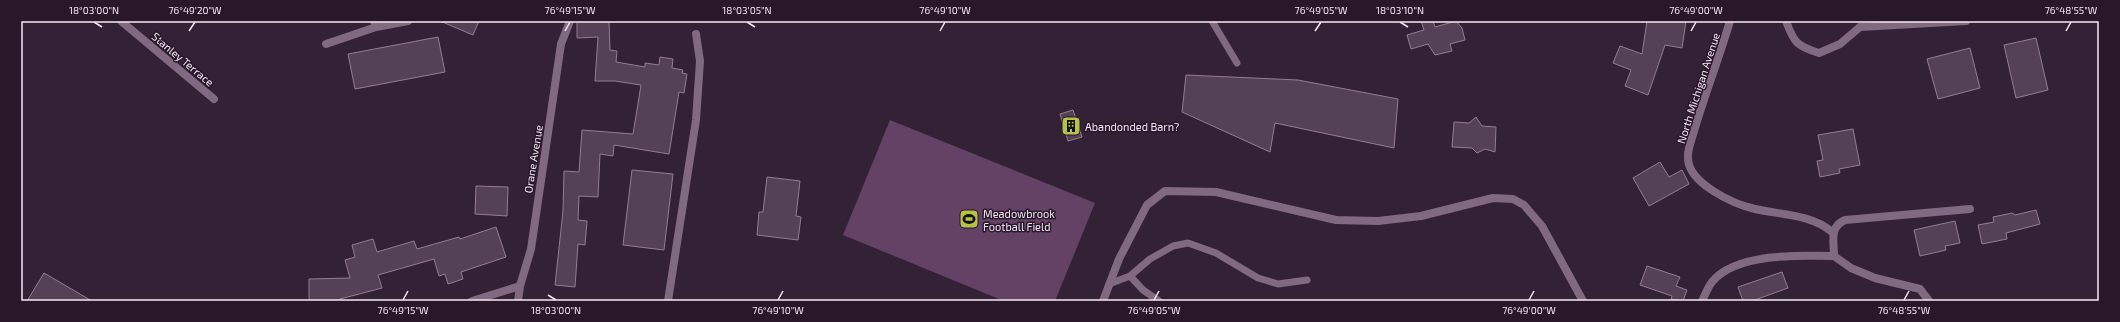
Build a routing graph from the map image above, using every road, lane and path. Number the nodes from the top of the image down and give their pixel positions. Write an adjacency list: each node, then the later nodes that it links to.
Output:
1 (121, 21): 13 (street, Stanley Terrace)
2 (408, 21): 8 (street)
3 (570, 21): 20 (street, Orane Avenue)
4 (1212, 21): 12 (lane)
5 (1730, 21): 15 (street, North Michigan Avenue)
6 (1786, 21): 9 (street)
7 (1966, 21): 9 (street)
8 (375, 24): 11 (street)
9 (1861, 24)
10 (696, 34): 23 (street)
11 (326, 44)
12 (1237, 63)
13 (214, 99)
14 (1970, 209): 15 (street)
15 (1832, 232): 16 (street)
16 (1834, 256): 27 (street); 28 (street)
17 (1130, 276): 18 (lane); 19 (lane); 25 (lane)
18 (1307, 280)
19 (1109, 284): 24 (street); 26 (street)
20 (520, 286): 21 (street); 22 (street, Orane Avenue)
21 (472, 301)
22 (518, 301)
23 (668, 301)
24 (1103, 301)
25 (1159, 301)
26 (1583, 301)
27 (1702, 301)
28 (1929, 301)

